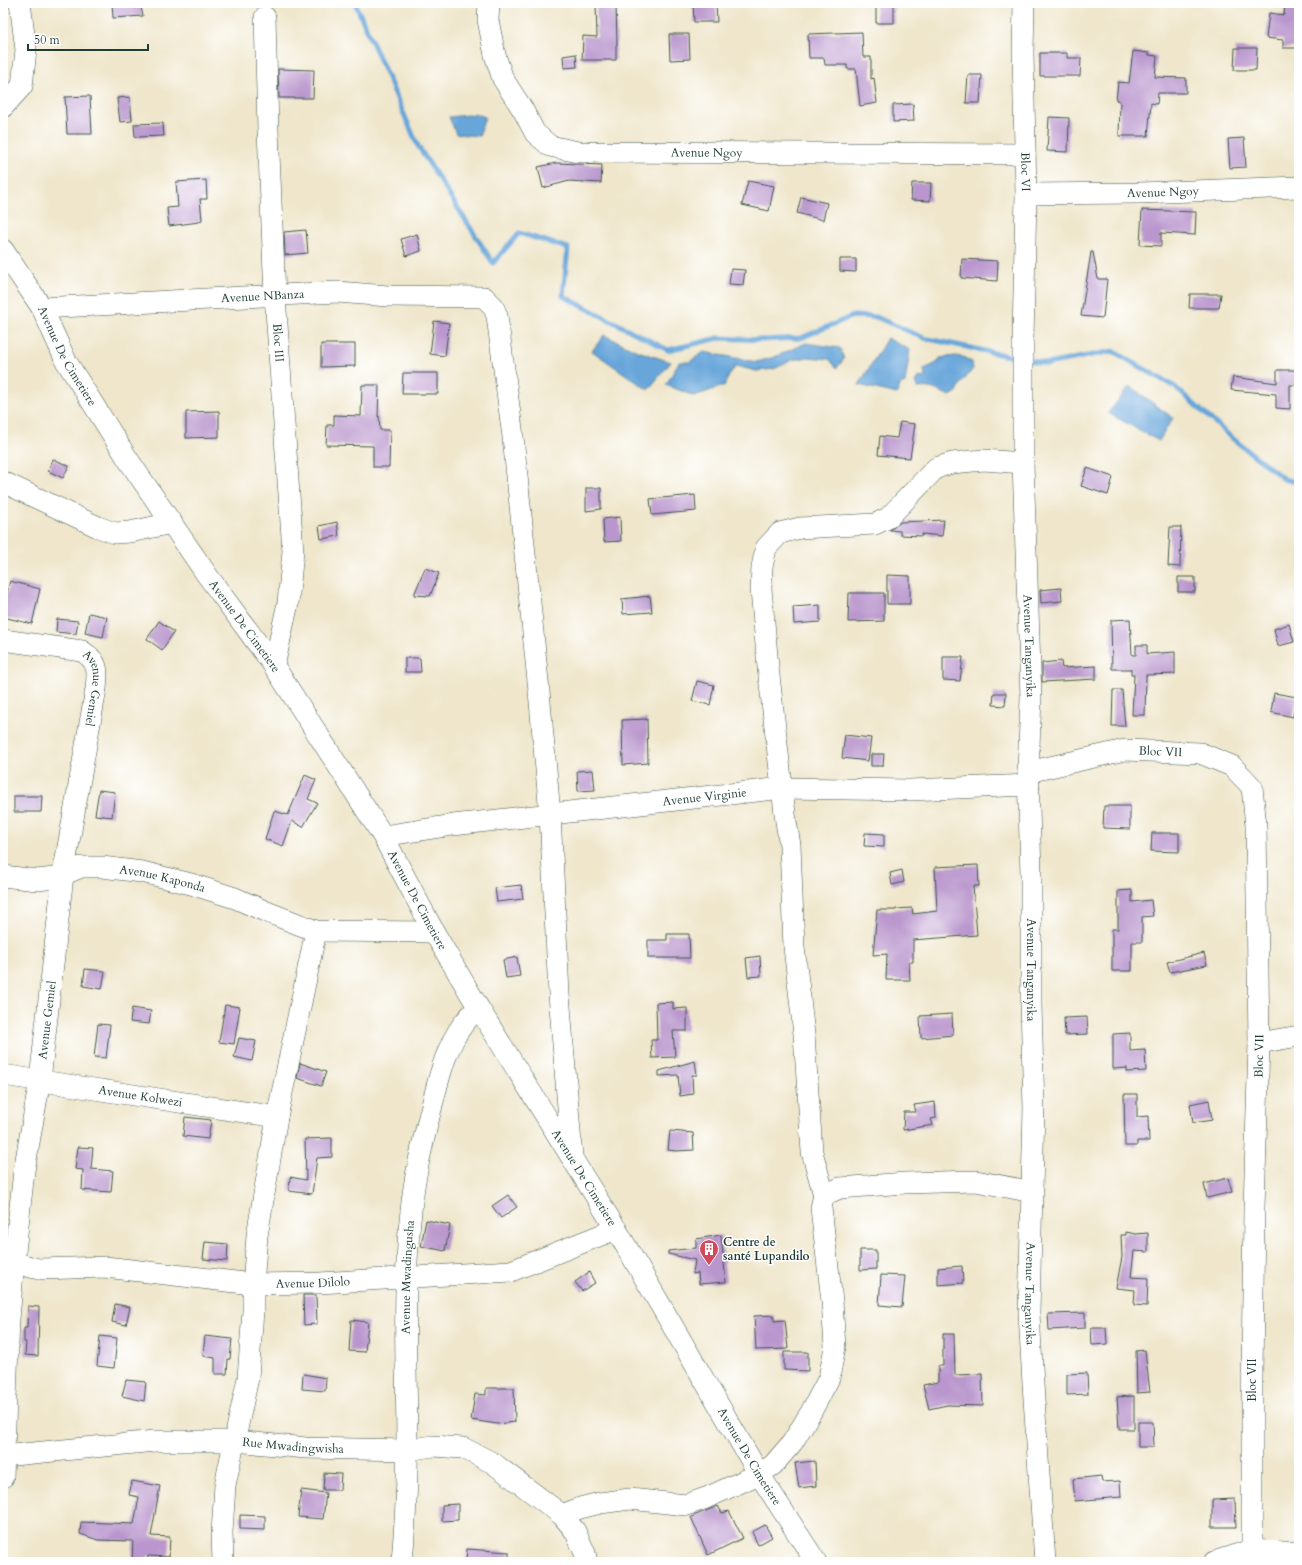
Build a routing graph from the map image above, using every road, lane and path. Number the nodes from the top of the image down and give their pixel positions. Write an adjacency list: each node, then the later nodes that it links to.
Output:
1 (20, 3): 5 (street)
2 (489, 3): 6 (street, Avenue Ngoy)
3 (1024, 3): 6 (street, Bloc VI)
4 (265, 17): 10 (street, Bloc III)
5 (3, 107)
6 (1025, 154): 8 (street, Bloc VI)
7 (1299, 187): 8 (street, Avenue Ngoy)
8 (1026, 194): 12 (street, Bloc VI)
9 (3, 250): 11 (street, Avenue De Cimetiere)
10 (275, 296): 11 (street, Avenue NBanza); 17 (street, Bloc III); 20 (street, Avenue NBanza)
11 (42, 308): 15 (street, Avenue De Cimetiere)
12 (1023, 377): 13 (street, Avenue Tanganyika)
13 (1022, 462): 18 (street, Avenue Tanganyika); 19 (street)
14 (3, 482): 15 (street)
15 (172, 523): 17 (street, Avenue De Cimetiere)
16 (3, 640): 22 (street, Avenue Gemiel)
17 (274, 666): 21 (street, Avenue De Cimetiere)
18 (1028, 778): 19 (street, Avenue Virginie); 28 (street, Bloc VII); 33 (street, Avenue Tanganyika)
19 (783, 788): 20 (street, Avenue Virginie); 34 (street)
20 (550, 814): 21 (street, Avenue Virginie); 32 (street)
21 (383, 836): 25 (street, Avenue De Cimetiere)
22 (63, 875): 23 (street, Avenue Kaponda); 24 (street, Avenue Kaponda); 30 (street, Avenue Gemiel)
23 (3, 876)
24 (316, 930): 25 (street, Avenue Kaponda); 31 (street)
25 (434, 932): 26 (street, Avenue De Cimetiere)
26 (478, 1007): 32 (street, Avenue De Cimetiere); 37 (street, Avenue Mwadingusha)
27 (1299, 1036): 28 (street)
28 (1259, 1043): 46 (street, Bloc VII)
29 (3, 1076): 30 (street, Avenue Kolwezi)
30 (40, 1080): 31 (street, Avenue Kolwezi); 36 (street, Avenue Gemiel)
31 (277, 1117): 38 (street)
32 (572, 1159): 35 (street, Avenue De Cimetiere)
33 (1033, 1192): 34 (street); 51 (street, Avenue Tanganyika)
34 (824, 1195): 42 (street)
35 (616, 1229): 37 (street, Avenue Dilolo); 42 (street, Avenue De Cimetiere)
36 (8, 1261): 38 (street, Avenue Dilolo); 41 (street, Avenue Gemiel)
37 (406, 1278): 38 (street, Avenue Dilolo); 40 (street, Avenue Mwadingusha)
38 (253, 1284): 39 (street)
39 (235, 1441): 40 (street, Rue Mwadingwisha); 41 (street, Rue Mwadingwisha); 47 (street)
40 (407, 1450): 44 (street, Rue Mwadingwisha); 48 (street, Avenue Mwadingusha)
41 (4, 1456): 43 (street, Avenue Gemiel)
42 (759, 1474): 44 (street); 50 (street, Avenue De Cimetiere)
43 (3, 1477)
44 (562, 1515): 49 (street, Rue Mwadingwisha)
45 (1299, 1553): 46 (street)
46 (1252, 1556): 52 (street)
47 (223, 1562)
48 (402, 1562)
49 (587, 1562)
50 (816, 1562)
51 (1045, 1562)
52 (1214, 1562)

